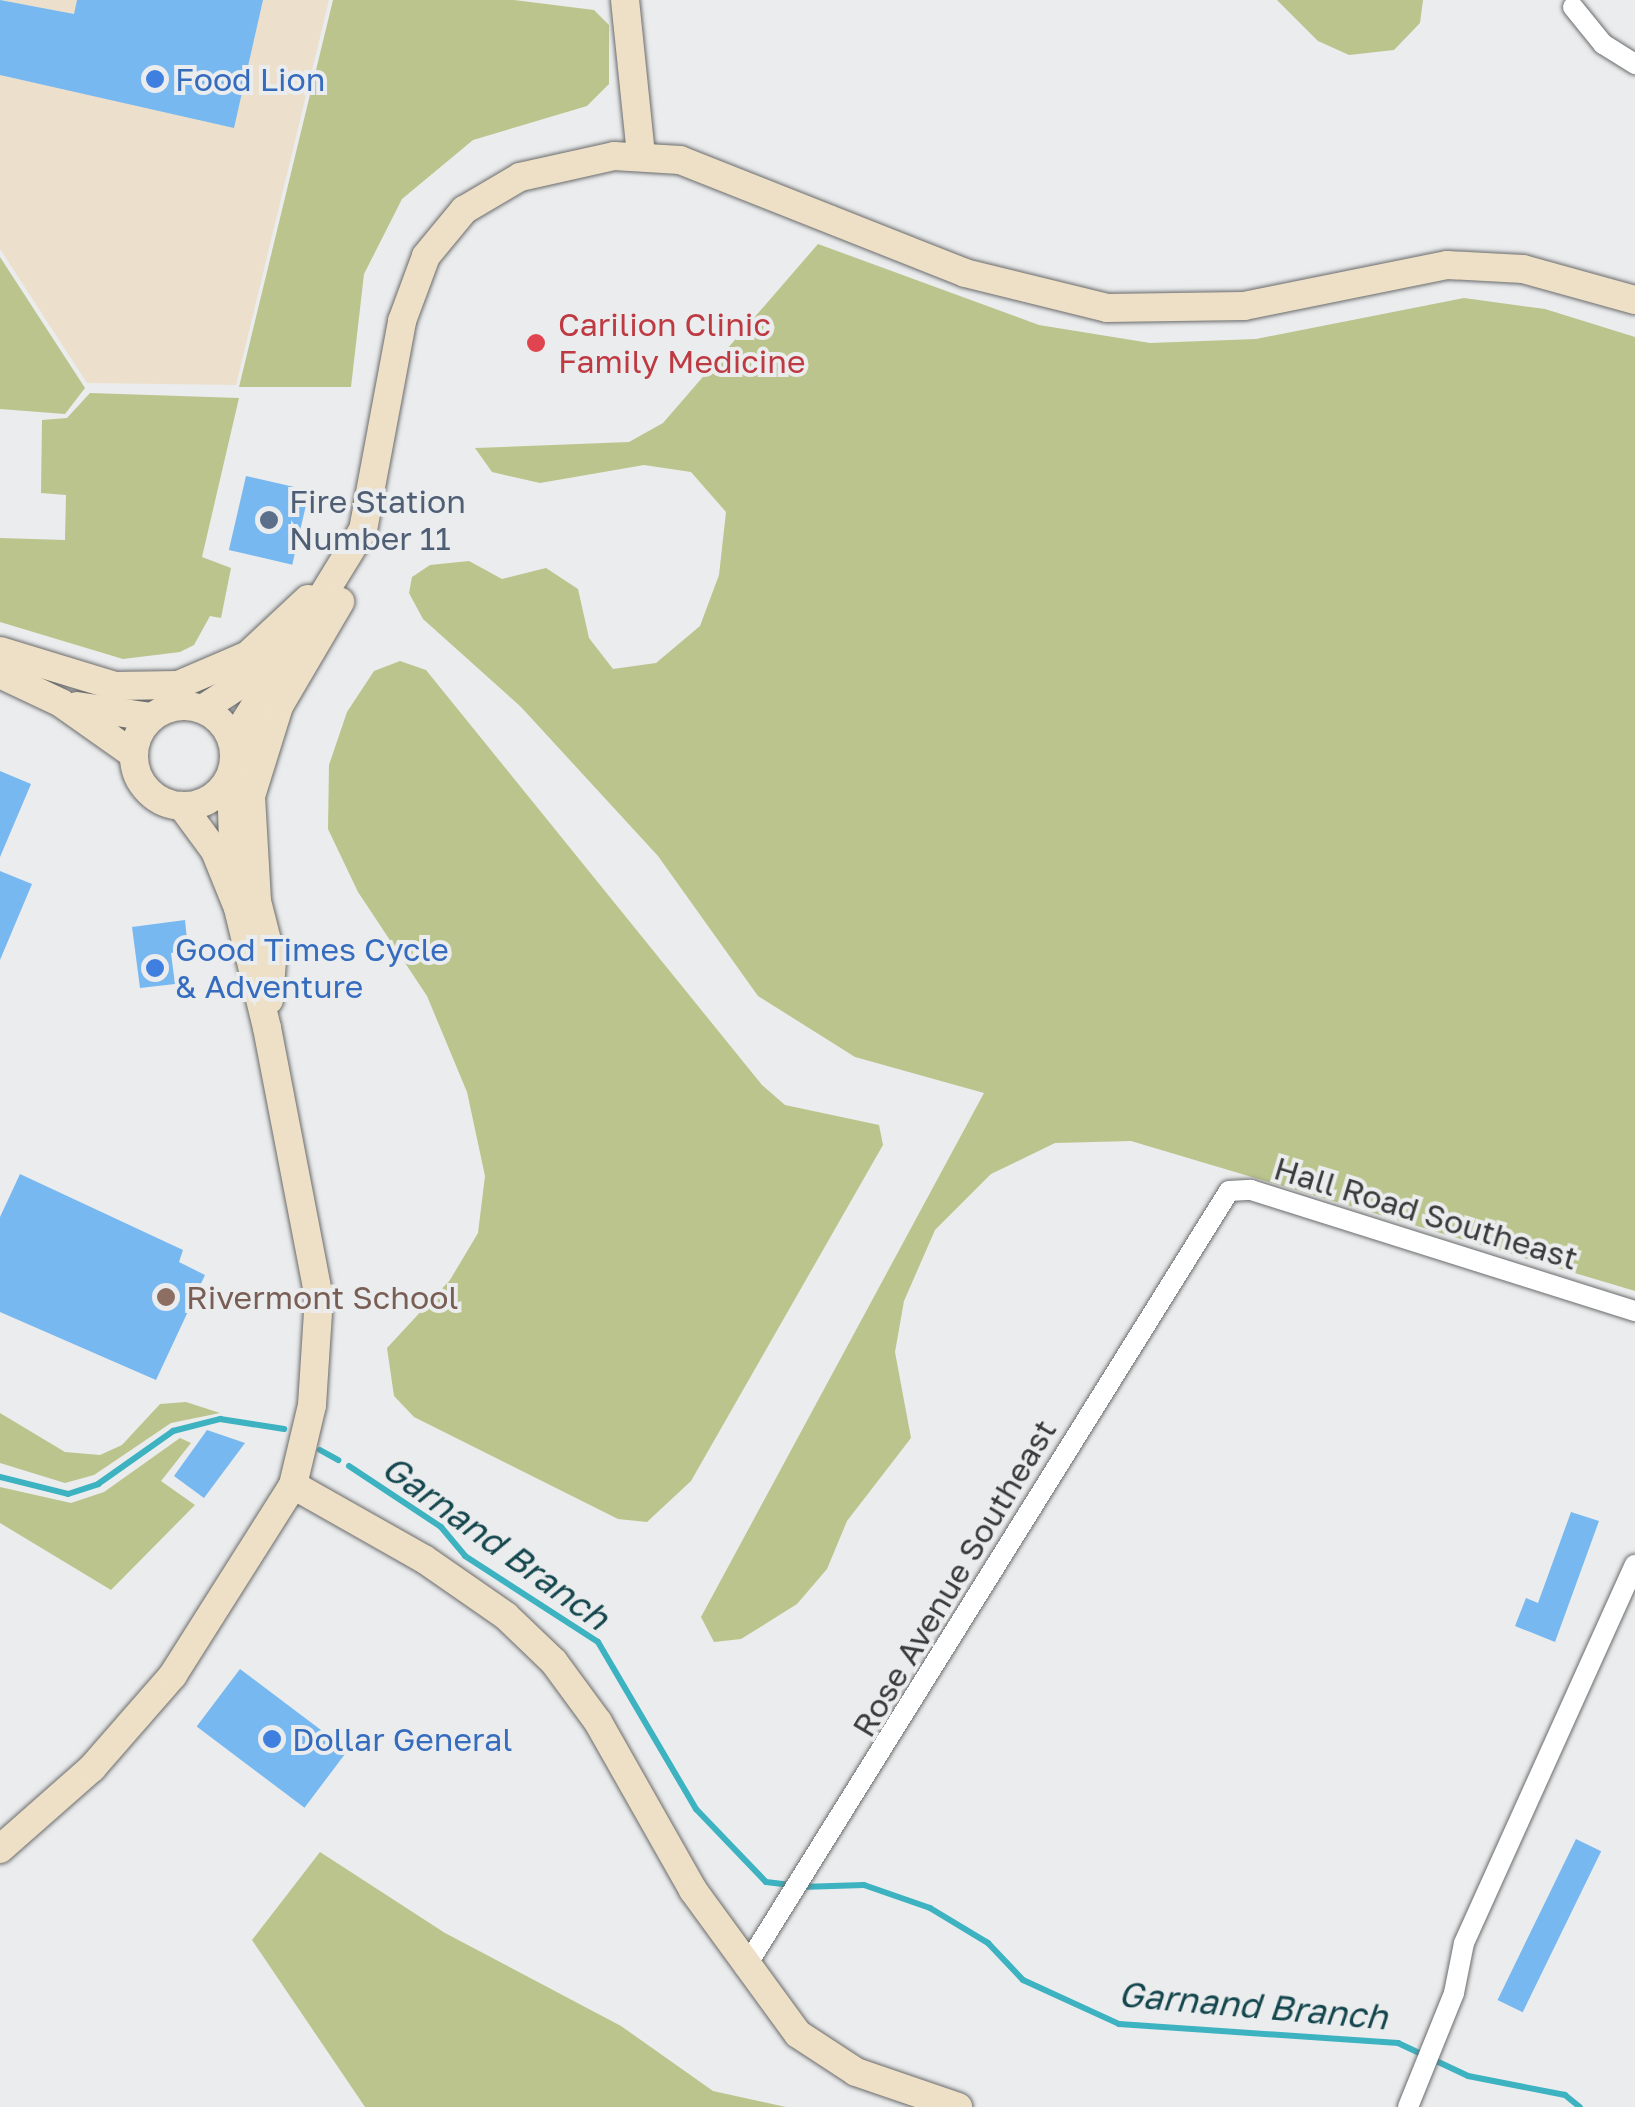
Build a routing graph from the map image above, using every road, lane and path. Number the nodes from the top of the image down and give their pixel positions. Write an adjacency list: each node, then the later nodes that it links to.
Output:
1 (625, 0): 4 (main road)
2 (1573, 7): 3 (street)
3 (1635, 64)
4 (641, 156): 5 (main road); 6 (main road)
5 (1635, 300)
6 (364, 530): 7 (main road); 18 (main road)
7 (344, 562): 8 (main road); 9 (main road)
8 (0, 651)
9 (286, 653): 12 (main road); 15 (main road)
10 (0, 674): 11 (main road)
11 (61, 703): 13 (main road); 14 (main road)
12 (204, 708): 13 (main road); 15 (main road)
13 (151, 717): 14 (main road)
14 (134, 754): 16 (main road)
15 (233, 768): 16 (main road); 17 (main road)
16 (182, 806): 17 (main road)
17 (238, 908): 18 (main road)
18 (267, 1028): 21 (main road)
19 (1210, 1216): 20 (street, Hall Road Southeast); 24 (street, Rose Avenue Southeast)
20 (1635, 1311)
21 (293, 1485): 23 (main road); 24 (main road)
22 (1635, 1565): 25 (street)
23 (0, 1850)
24 (744, 1968): 26 (main road)
25 (1412, 2098)
26 (958, 2107)

